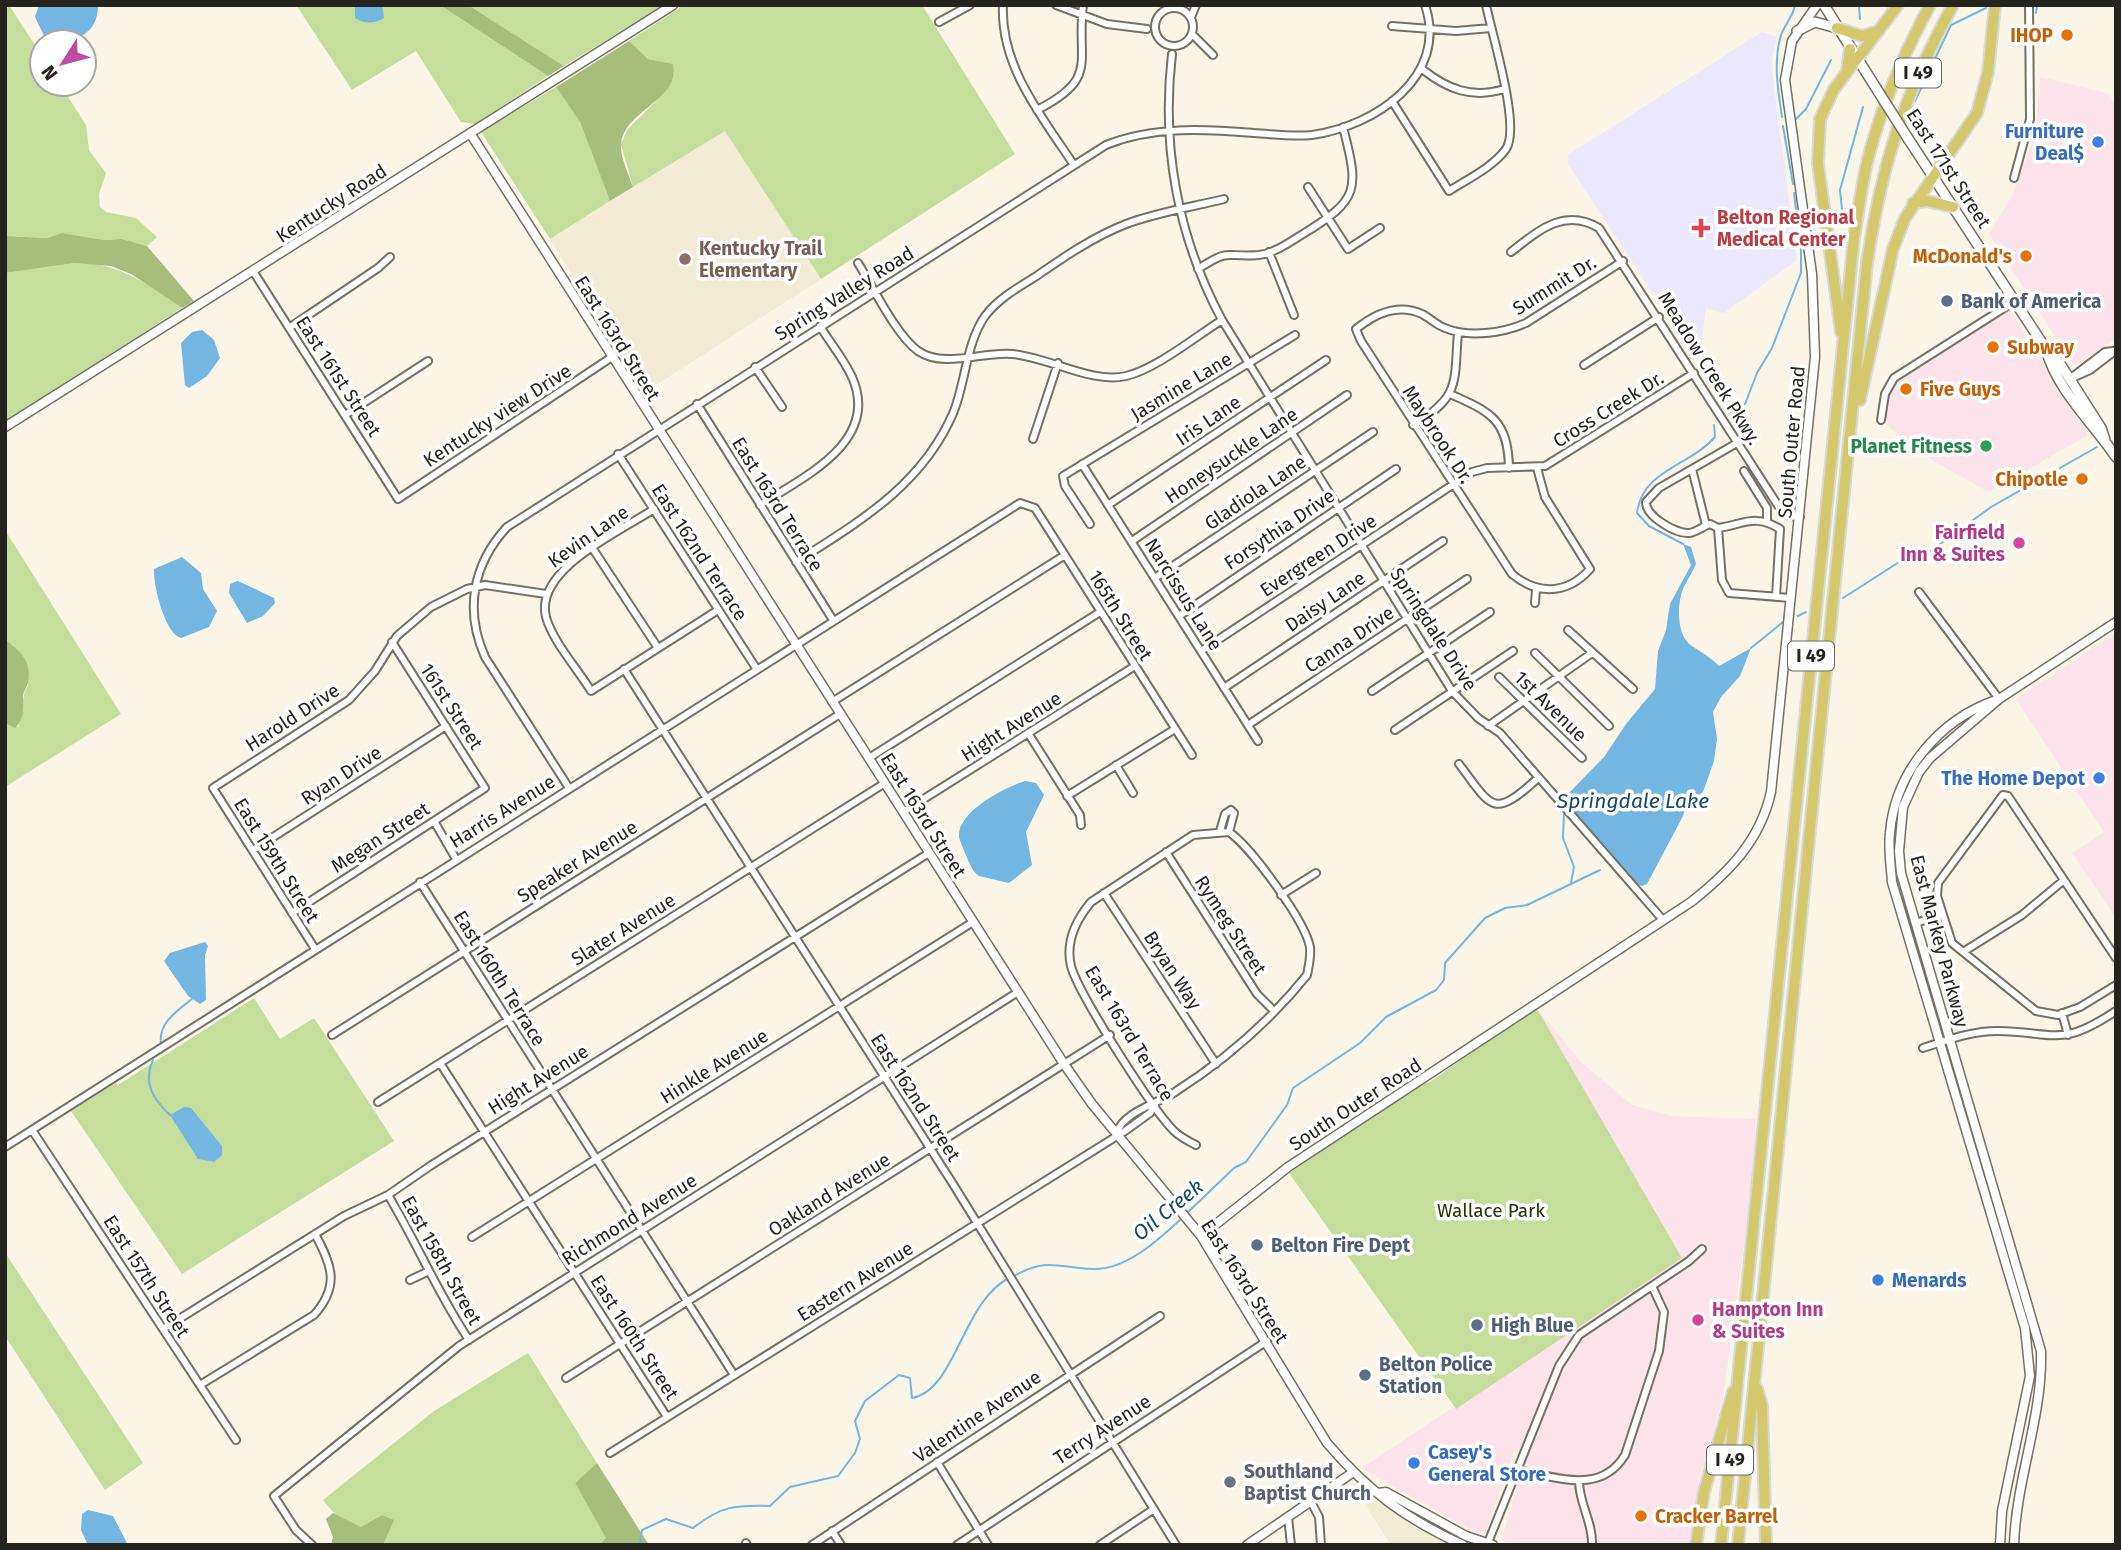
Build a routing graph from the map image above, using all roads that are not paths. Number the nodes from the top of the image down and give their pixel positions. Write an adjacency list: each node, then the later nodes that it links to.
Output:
1 (673, 5): 44 (street, Kentucky Road)
2 (970, 5): 16 (street)
3 (1003, 5): 41 (street)
4 (1056, 5): 18 (street)
5 (1083, 5): 18 (street)
6 (1196, 5): 20 (street)
7 (1425, 5): 26 (street, Spring Valley Road)
8 (1486, 5): 23 (street)
9 (1817, 5): 27 (street, South Outer Road)
10 (1824, 5): 24 (main road, East 171st Street)
11 (1899, 5): 28 (highway)
12 (1930, 5): 71 (highway, I 49)
13 (1953, 5): 122 (highway, I 49)
14 (1994, 5): 46 (highway)
15 (2029, 5): 47 (street)
16 (959, 7): 21 (street)
17 (1181, 7): 19 (street); 20 (street)
18 (1082, 14): 25 (street); 41 (street)
19 (1157, 19): 25 (street); 30 (street)
20 (1192, 19): 29 (street)
21 (939, 22)
22 (1392, 26): 26 (street)
23 (1490, 28): 26 (street); 39 (street)
24 (1837, 28): 27 (main road); 28 (highway); 33 (main road, East 171st Street)
25 (1147, 29): 30 (street)
26 (1430, 30): 37 (street, Spring Valley Road)
27 (1797, 31): 114 (street, South Outer Road)
28 (1879, 31): 36 (highway)
29 (1192, 34): 32 (street); 35 (street)
30 (1157, 36): 31 (street)
31 (1167, 45): 32 (street); 34 (street)
32 (1180, 46): 34 (street)
33 (1850, 49): 36 (main road, East 171st Street); 38 (highway)
34 (1172, 54): 43 (street, Springdale Drive)
35 (1213, 55)
36 (1858, 61): 38 (highway); 46 (main road, East 171st Street, bridge)
37 (1422, 69): 39 (street); 40 (street, Spring Valley Road)
38 (1846, 75): 71 (highway)
39 (1504, 89): 40 (street)
40 (1392, 101): 42 (street, Spring Valley Road)
41 (1037, 110): 45 (street)
42 (1343, 127): 43 (street, Spring Valley Road); 53 (street)
43 (1168, 131): 45 (street, Spring Valley Road); 52 (street, Springdale Drive)
44 (470, 133): 61 (street, Kentucky Road); 74 (street, East 163rd Street)
45 (1074, 165): 62 (street, Spring Valley Road)
46 (1932, 175): 50 (highway); 51 (main road, East 171st Street)
47 (2014, 178)
48 (1308, 187): 53 (street)
49 (1224, 200): 52 (street)
50 (1913, 204): 51 (highway); 122 (highway)
51 (1953, 207): 63 (main road, East 171st Street)
52 (1180, 210): 60 (street, Springdale Drive); 73 (street)
53 (1328, 218): 54 (street); 55 (street)
54 (1380, 228)
55 (1269, 252): 60 (street); 64 (street)
56 (1511, 253): 58 (street, Meadow Creek Pkwy.)
57 (390, 257): 68 (street)
58 (1623, 261): 65 (street, Meadow Creek Pkwy.); 69 (street, Summit Dr.)
59 (858, 263): 62 (street)
60 (1198, 269): 66 (street, Springdale Drive)
61 (253, 271): 68 (street, East 161st Street); 91 (street, Kentucky Road)
62 (876, 291): 67 (street, Spring Valley Road); 73 (street)
63 (2015, 301): 82 (main road, East 171st Street); 89 (street)
64 (1294, 315)
65 (1659, 317): 79 (street); 81 (street, Meadow Creek Pkwy.)
66 (1222, 320): 77 (street); 78 (street, Springdale Drive)
67 (820, 326): 80 (street, Spring Valley Road); 110 (street)
68 (289, 328): 88 (street, East 161st Street)
69 (1458, 332): 83 (street); 90 (street, Maybrook Dr.)
70 (1295, 335): 78 (street, Jasmine Lane)
71 (1843, 346): 259 (highway, I 49)
72 (2114, 350): 82 (street)
73 (969, 356): 77 (street); 125 (street)
74 (612, 357): 92 (street, East 163rd Street); 108 (street, Kentucky view Drive)
75 (1326, 360): 85 (street, Iris Lane)
76 (428, 362): 88 (street)
77 (1058, 363): 95 (street)
78 (1249, 364): 85 (street, Springdale Drive); 100 (street, Jasmine Lane)
79 (1584, 365)
80 (755, 367): 86 (street, Spring Valley Road); 87 (street)
81 (1694, 373): 97 (street, Meadow Creek Pkwy.); 102 (street, Cross Creek Dr.)
82 (2067, 381): 96 (main road, East 171st Street); 96 (main road, East 171st Street)
83 (1450, 394): 90 (street); 101 (street)
84 (1347, 395): 93 (street, Honeysuckle Lane)
85 (1270, 397): 93 (street, Springdale Drive); 111 (street, Iris Lane)
86 (697, 404): 92 (street, Spring Valley Road); 110 (street, East 163rd Terrace)
87 (782, 407)
88 (345, 415): 108 (street, East 161st Street)
89 (1881, 420)
90 (1413, 425): 107 (street, Maybrook Dr.)
91 (5, 427)
92 (657, 429): 98 (street, Spring Valley Road); 145 (street, East 163rd Street)
93 (1292, 432): 104 (street, Springdale Drive); 119 (street, Honeysuckle Lane)
94 (1373, 432): 104 (street, Gladiola Lane)
95 (1033, 439)
96 (2105, 440): 99 (main road, East 171st Street)
97 (1737, 443): 105 (street); 114 (street, Meadow Creek Pkwy.)
98 (618, 454): 113 (street, East 162nd Terrace); 129 (street, Spring Valley Road)
99 (2116, 457)
100 (1082, 464): 111 (street, Narcissus Lane); 116 (street)
101 (1509, 468): 102 (street, Evergreen Drive); 107 (street, Evergreen Drive)
102 (1537, 468): 130 (street)
103 (1396, 469): 112 (street, Forsythia Drive)
104 (1316, 470): 112 (street, Springdale Drive); 126 (street, Gladiola Lane)
105 (1692, 470): 117 (street); 117 (street)
106 (1744, 471): 115 (street)
107 (1451, 484): 121 (street, Evergreen Drive); 130 (street, Maybrook Dr.)
108 (398, 499)
109 (1018, 504): 124 (street, 165th Street); 141 (street, Harris Avenue)
110 (760, 505): 125 (street, East 163rd Terrace)
111 (1108, 505): 119 (street, Narcissus Lane)
112 (1339, 508): 121 (street, Springdale Drive); 139 (street, Forsythia Drive)
113 (654, 509): 123 (street, Kevin Lane); 136 (street, East 162nd Terrace)
114 (1800, 517): 134 (street, South Outer Road)
115 (1767, 522): 118 (street); 133 (street)
116 (1090, 524)
117 (1706, 525): 118 (street)
118 (1718, 528): 133 (street)
119 (1132, 541): 126 (street, Narcissus Lane)
120 (1443, 541): 128 (street, Daisy Lane)
121 (1362, 545): 128 (street, Springdale Drive); 147 (street, Evergreen Drive)
122 (1840, 545): 261 (highway, I 49)
123 (593, 549): 132 (street, Kevin Lane); 146 (street)
124 (1065, 555): 137 (street, 165th Street); 162 (street)
125 (796, 562): 141 (street, East 163rd Terrace)
126 (1155, 578): 139 (street, Narcissus Lane)
127 (1467, 579): 140 (street, Canna Drive)
128 (1384, 581): 140 (street, Springdale Drive); 157 (street, Daisy Lane)
129 (475, 586): 132 (street, Kevin Lane); 144 (street, Harold Drive); 183 (street, Spring Valley Road)
130 (1536, 589): 135 (street)
131 (1919, 592): 161 (street)
132 (546, 594): 154 (street, Kevin Lane)
133 (1776, 597): 134 (street)
134 (1791, 598): 204 (street, South Outer Road)
135 (1535, 603)
136 (718, 610): 146 (street); 153 (street, East 162nd Terrace)
137 (1100, 612): 152 (street, 165th Street); 175 (street)
138 (1490, 612): 149 (street)
139 (1179, 616): 147 (street, Narcissus Lane)
140 (1408, 619): 149 (street, Springdale Drive); 165 (street, Canna Drive)
141 (833, 620): 145 (street, Harris Avenue)
142 (2116, 622): 161 (street)
143 (1568, 630): 151 (street)
144 (392, 642): 166 (street, 161st Street); 181 (street, Harold Drive)
145 (794, 645): 153 (street, Harris Avenue); 162 (street, East 163rd Street)
146 (658, 648): 154 (street)
147 (1201, 651): 157 (street, Narcissus Lane)
148 (1513, 651): 160 (street)
149 (1429, 653): 159 (street); 160 (street, Springdale Drive)
150 (1535, 653): 156 (street)
151 (1592, 653): 156 (street); 158 (street)
152 (1135, 666): 170 (street, 165th Street); 172 (street, Hight Avenue)
153 (756, 668): 169 (street, Harris Avenue)
154 (624, 669): 169 (street, East 162nd Street)
155 (1499, 677): 163 (street, 1st Avenue)
156 (1559, 677): 163 (street); 168 (street)
157 (1224, 688): 165 (street, Narcissus Lane)
158 (1633, 689)
159 (1372, 691)
160 (1452, 691): 167 (street, Springdale Drive); 171 (street)
161 (1999, 699): 206 (street, East Markey Parkway); 223 (street, East Markey Parkway)
162 (832, 702): 164 (street, East 163rd Street)
163 (1524, 702): 167 (street); 176 (street, 1st Avenue)
164 (840, 715): 175 (street, East 163rd Street); 186 (street, Speaker Avenue)
165 (1248, 725): 173 (street, Narcissus Lane)
166 (446, 726): 182 (street, 161st Street); 192 (street, Ryan Drive)
167 (1488, 726): 179 (street, Springdale Drive)
168 (1609, 726)
169 (661, 729): 183 (street, Harris Avenue); 186 (street, East 162nd Street)
170 (1175, 729): 174 (street, 165th Street); 178 (street)
171 (1395, 730)
172 (1028, 733): 185 (street); 187 (street, Hight Avenue)
173 (1258, 741)
174 (1192, 755)
175 (869, 758): 180 (street, East 163rd Street)
176 (1582, 758)
177 (1459, 764): 179 (street)
178 (1116, 765): 184 (street); 185 (street)
179 (1537, 779): 204 (street, Springdale Drive)
180 (885, 783): 187 (street, East 163rd Street); 196 (street, Slater Avenue)
181 (213, 788): 192 (street, East 159th Street)
182 (485, 788): 188 (street, Megan Street)
183 (569, 788): 195 (street, Harris Avenue)
184 (1133, 793)
185 (1067, 796): 189 (street)
186 (705, 798): 196 (street, East 162nd Street); 209 (street, Speaker Avenue)
187 (903, 812): 194 (street, East 163rd Street)
188 (434, 821): 195 (street); 202 (street, Megan Street)
189 (1081, 825)
190 (1220, 831): 191 (street); 191 (street); 193 (street)
191 (1229, 832): 201 (street)
192 (253, 850): 202 (street, East 159th Street)
193 (1166, 852): 200 (street); 215 (street, Rymeg Street)
194 (929, 853): 205 (street, East 163rd Street); 207 (street, Hight Avenue)
195 (457, 859): 199 (street, Harris Avenue)
196 (750, 867): 207 (street, East 162nd Street); 218 (street, Slater Avenue)
197 (1316, 873): 201 (street)
198 (2064, 880): 203 (street); 210 (street); 211 (street)
199 (421, 882): 208 (street, Harris Avenue); 209 (street, East 160th Terrace)
200 (1104, 893): 220 (street, East 163rd Terrace); 227 (street, Bryan Way)
201 (1281, 895): 215 (street, Eastern Avenue)
202 (292, 913): 208 (street, East 159th Street)
203 (1942, 914): 206 (street); 210 (street)
204 (1663, 920): 244 (street, South Outer Road)
205 (973, 922): 213 (street, East 163rd Street); 214 (street, Hinkle Avenue)
206 (1916, 923): 222 (street, East Markey Parkway)
207 (794, 937): 214 (street, East 162nd Street); 229 (street, Hight Avenue)
208 (315, 949): 232 (street, Harris Avenue)
209 (464, 951): 218 (street, East 160th Terrace); 219 (street, Speaker Avenue)
210 (1963, 952): 217 (street)
211 (2116, 958)
212 (2116, 985): 217 (street)
213 (1018, 992): 226 (street, East 163rd Street); 228 (street, Richmond Avenue)
214 (839, 1006): 228 (street, East 162nd Street); 238 (street, Hinkle Avenue)
215 (1274, 1011): 227 (street, Eastern Avenue)
216 (2116, 1011): 221 (street)
217 (2062, 1013): 221 (street)
218 (508, 1020): 225 (street, Slater Avenue); 229 (street, East 160th Terrace)
219 (332, 1035)
220 (1110, 1035): 226 (street, Oakland Avenue); 231 (street, East 163rd Terrace)
221 (2068, 1035): 222 (street)
222 (1951, 1039): 223 (street); 295 (street, East Markey Parkway)
223 (1940, 1042): 224 (street); 294 (street, East Markey Parkway)
224 (1923, 1048)
225 (440, 1063): 230 (street, Slater Avenue); 233 (street, East 160th Street)
226 (1064, 1064): 234 (street, East 163rd Street); 237 (street, Oakland Avenue)
227 (1216, 1064): 231 (street, Eastern Avenue)
228 (884, 1076): 237 (street, East 162nd Street); 242 (street, Richmond Avenue)
229 (552, 1089): 233 (street, Hight Avenue); 238 (street, East 160th Terrace)
230 (378, 1102)
231 (1155, 1105): 234 (street, Eastern Avenue); 235 (street, East 163rd Terrace)
232 (32, 1130): 236 (street, Harris Avenue); 253 (street, East 157th Street)
233 (484, 1131): 239 (street, Hight Avenue); 240 (street, East 160th Street)
234 (1116, 1133): 241 (street, Eastern Avenue); 244 (street, East 163rd Street)
235 (1196, 1145)
236 (5, 1147)
237 (930, 1149): 241 (street, East 162nd Street); 251 (street, Oakland Avenue)
238 (596, 1158): 240 (street, Hinkle Avenue); 242 (street, East 160th Terrace)
239 (388, 1195): 243 (street, Hight Avenue); 247 (street, East 158th Street)
240 (529, 1201): 245 (street, Hinkle Avenue); 248 (street, East 160th Street)
241 (977, 1223): 257 (street, East 162nd Street); 258 (street, Eastern Avenue)
242 (642, 1230): 248 (street, Richmond Avenue); 251 (street, East 160th Terrace)
243 (315, 1234): 253 (street, Hight Avenue); 262 (street)
244 (1201, 1236): 255 (street, East 163rd Street)
245 (472, 1237)
246 (1702, 1249): 250 (street)
247 (429, 1271): 249 (street); 254 (street, East 158th Street)
248 (574, 1272): 254 (street, Richmond Avenue); 256 (street, East 160th Street)
249 (410, 1280)
250 (1651, 1286): 268 (street); 270 (street)
251 (687, 1302): 256 (street, Oakland Avenue); 258 (street, East 160th Terrace)
252 (1160, 1316): 257 (street, Valentine Avenue)
253 (163, 1329): 262 (street, East 157th Street)
254 (469, 1340): 279 (street, Richmond Avenue)
255 (1267, 1341): 265 (street, Terry Avenue); 269 (street, East 163rd Street)
256 (620, 1344): 260 (street, Oakland Avenue); 263 (street, East 160th Street)
257 (1070, 1373): 265 (street, East 162nd Street); 267 (street, Valentine Avenue)
258 (734, 1375): 263 (street, Eastern Avenue)
259 (1739, 1376): 277 (highway); 291 (highway, I 49)
260 (566, 1378)
261 (1755, 1382): 292 (highway, I 49); 293 (highway)
262 (200, 1385): 264 (street, East 157th Street)
263 (667, 1417): 266 (street, Eastern Avenue)
264 (236, 1440)
265 (1112, 1441): 273 (street, East 162nd Street); 275 (street, Terry Avenue)
266 (610, 1453)
267 (937, 1462): 275 (street); 276 (street, Valentine Avenue)
268 (1516, 1470): 270 (street); 278 (street)
269 (1352, 1473): 271 (street, East 163rd Street); 272 (street)
270 (1579, 1480): 290 (street)
271 (1378, 1493): 278 (street, East 163rd Street); 289 (street, East 163rd Street)
272 (1311, 1502): 274 (street); 288 (street)
273 (1154, 1509): 284 (street); 285 (street, East 162nd Street)
274 (1288, 1517): 286 (street); 287 (street)
275 (979, 1530): 282 (street, Terry Avenue); 283 (street)
276 (832, 1531): 280 (street, Valentine Avenue); 281 (street)
277 (1696, 1541)
278 (1489, 1544)
279 (312, 1545)
280 (812, 1545)
281 (841, 1545)
282 (957, 1545)
283 (988, 1545)
284 (1100, 1545)
285 (1176, 1545)
286 (1247, 1545)
287 (1291, 1545)
288 (1321, 1545)
289 (1463, 1545)
290 (1592, 1545)
291 (1721, 1545)
292 (1738, 1545)
293 (1766, 1545)
294 (2000, 1545)
295 (2014, 1545)

